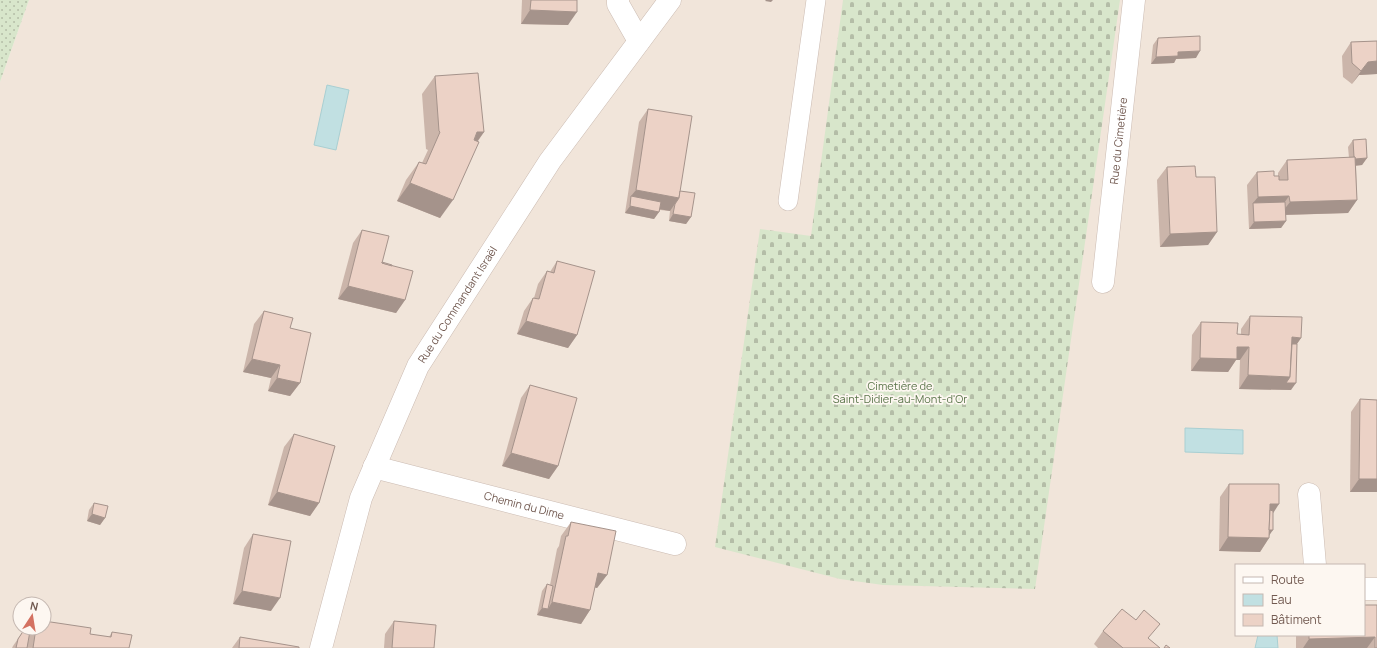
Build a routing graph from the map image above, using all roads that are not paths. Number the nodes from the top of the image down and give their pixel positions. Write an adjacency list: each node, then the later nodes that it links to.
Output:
1 (618, 0): 5 (street)
2 (670, 0): 5 (street, Rue du Commandant Israël)
3 (816, 0): 6 (lane)
4 (1134, 0): 7 (street, Rue du Cimetière)
5 (639, 41): 8 (street, Rue du Commandant Israël)
6 (788, 201)
7 (1103, 282)
8 (374, 467): 10 (street, Chemin du Dime); 14 (street, Rue du Commandant Israël)
9 (1309, 494): 11 (street)
10 (675, 544)
11 (1315, 564)
12 (1365, 589): 13 (street)
13 (1377, 589)
14 (321, 648)

